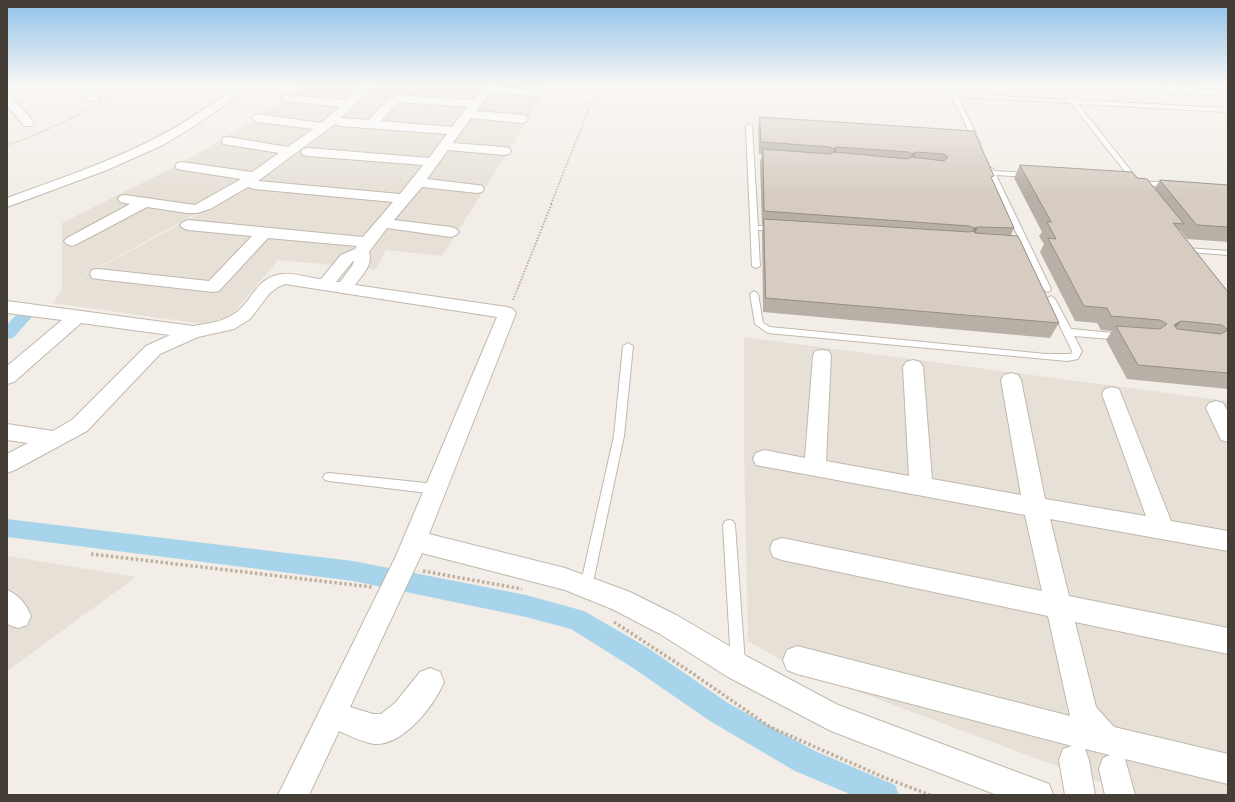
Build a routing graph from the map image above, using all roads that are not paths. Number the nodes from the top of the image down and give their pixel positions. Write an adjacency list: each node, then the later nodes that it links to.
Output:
1 (189, 123): 30 (street)
2 (294, 123): 10 (street)
3 (329, 123): 10 (street)
4 (362, 123): 8 (street)
5 (462, 123): 11 (street)
6 (968, 123): 14 (lane)
7 (1090, 123): 25 (lane)
8 (371, 124): 11 (street)
9 (749, 126): 33 (lane)
10 (324, 128): 16 (street)
11 (456, 131): 15 (street)
12 (969, 141): 14 (lane)
13 (228, 142): 16 (street)
14 (977, 142): 21 (lane)
15 (446, 146): 17 (street); 19 (street)
16 (291, 151): 23 (street)
17 (504, 151)
18 (308, 152): 19 (street)
19 (432, 162): 24 (street)
20 (182, 166): 23 (street)
21 (992, 173): 22 (lane); 45 (lane)
22 (1038, 176)
23 (254, 181): 28 (street); 29 (street)
24 (418, 182): 26 (street); 28 (street)
25 (1175, 186)
26 (477, 189)
27 (125, 198): 29 (street)
28 (404, 199): 31 (street)
29 (145, 202): 37 (street)
30 (7, 203)
31 (384, 223): 35 (street); 38 (street)
32 (188, 225): 36 (street)
33 (754, 228): 34 (lane); 41 (lane)
34 (785, 230)
35 (451, 232)
36 (264, 233): 38 (street); 42 (street)
37 (72, 241)
38 (364, 247): 43 (street); 44 (street)
39 (1190, 250): 40 (lane)
40 (1228, 253)
41 (756, 266)
42 (98, 274)
43 (325, 285): 44 (street); 51 (street)
44 (344, 288): 70 (street)
45 (1047, 289)
46 (754, 294): 52 (lane)
47 (1051, 299): 52 (lane)
48 (7, 307): 49 (street)
49 (78, 316): 50 (street); 58 (street)
50 (166, 329): 51 (street); 55 (street)
51 (193, 332): 55 (street)
52 (1067, 332): 53 (lane)
53 (1134, 338)
54 (628, 346): 77 (lane)
55 (153, 350): 64 (street)
56 (822, 356): 67 (street)
57 (913, 367): 69 (street)
58 (7, 378)
59 (1011, 380): 71 (street)
60 (1112, 394): 73 (street)
61 (1216, 408): 63 (street)
62 (7, 432): 64 (street)
63 (1228, 434)
64 (54, 438): 66 (street)
65 (764, 459): 67 (street)
66 (7, 464)
67 (815, 467): 69 (street)
68 (329, 477): 70 (lane)
69 (920, 486): 71 (street)
70 (436, 489): 76 (street)
71 (1035, 507): 73 (street); 78 (street)
72 (729, 525): 81 (lane)
73 (1163, 530): 74 (street)
74 (1228, 541)
75 (782, 549): 78 (street)
76 (414, 557): 77 (street); 83 (street)
77 (586, 588): 81 (street)
78 (1058, 606): 79 (street); 84 (street)
79 (1228, 641)
80 (797, 660): 84 (street)
81 (738, 667): 88 (street)
82 (430, 682): 83 (street)
83 (332, 714): 87 (street)
84 (1074, 737): 85 (street); 89 (street)
85 (1113, 764): 86 (street)
86 (1228, 770)
87 (293, 795)
88 (1038, 795)
89 (1080, 795)

